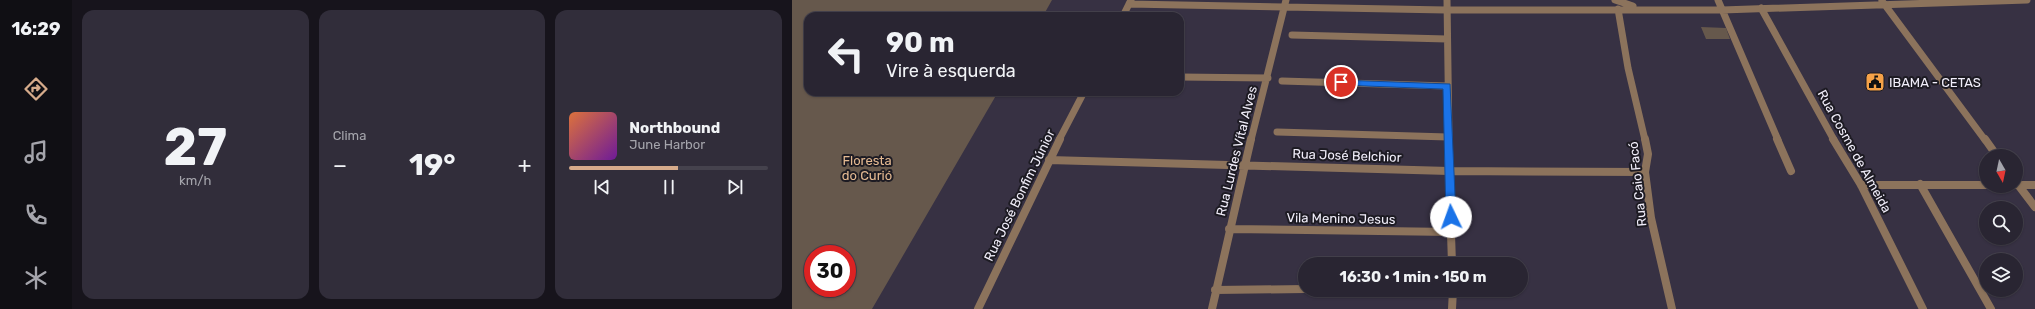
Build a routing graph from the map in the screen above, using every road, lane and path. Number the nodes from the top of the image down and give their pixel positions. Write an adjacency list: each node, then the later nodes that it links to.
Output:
1 (1447, 0): 11 (street)
2 (1615, 0): 10 (street)
3 (1718, 0): 12 (street)
4 (2027, 0): 6 (street)
5 (1130, 2): 7 (street); 13 (street)
6 (1883, 2): 8 (street); 23 (street)
7 (1286, 3): 11 (street); 17 (street, Rua Lurdes Vítal Alves)
8 (1761, 8): 12 (street); 31 (street, Rua Cosme de Almeida)
9 (1618, 9): 10 (street); 11 (street); 28 (street, Rua Caio Facó)
10 (1640, 9): 12 (street)
11 (1446, 10): 15 (street)
12 (1722, 10): 27 (street)
13 (1125, 12)
14 (1292, 35): 15 (street)
15 (1446, 38): 19 (street)
16 (1184, 76): 17 (street)
17 (1268, 78): 25 (street, Rua Lurdes Vítal Alves)
18 (1282, 81): 19 (street)
19 (1447, 86): 22 (street)
20 (1082, 96): 24 (street, Rua José Bonfim Júnior)
21 (1277, 132): 22 (street)
22 (1448, 137): 26 (street)
23 (1992, 149)
24 (1049, 160): 25 (street, Rua José Belchior); 42 (street, Rua José Bonfim Júnior)
25 (1245, 164): 26 (street, Rua José Belchior); 36 (street, Rua Lurdes Vítal Alves)
26 (1449, 171): 28 (street, Rua José Belchior); 37 (street)
27 (1791, 171)
28 (1645, 172): 45 (street, Rua Caio Facó)
29 (1920, 184): 31 (street); 32 (street); 47 (street)
30 (2023, 184): 33 (street)
31 (1861, 185): 46 (street, Rua Cosme de Almeida)
32 (1979, 185)
33 (2035, 185)
34 (2023, 192): 35 (street)
35 (2035, 207)
36 (1229, 229): 37 (street, Vila Menino Jesus); 40 (street, Rua Lurdes Vítal Alves)
37 (1452, 232): 38 (street)
38 (1452, 257)
39 (1298, 289): 40 (street)
40 (1215, 290): 43 (street, Rua Lurdes Vítal Alves)
41 (1453, 297): 44 (street)
42 (978, 309)
43 (1212, 309)
44 (1452, 309)
45 (1672, 309)
46 (1923, 309)
47 (1990, 309)

